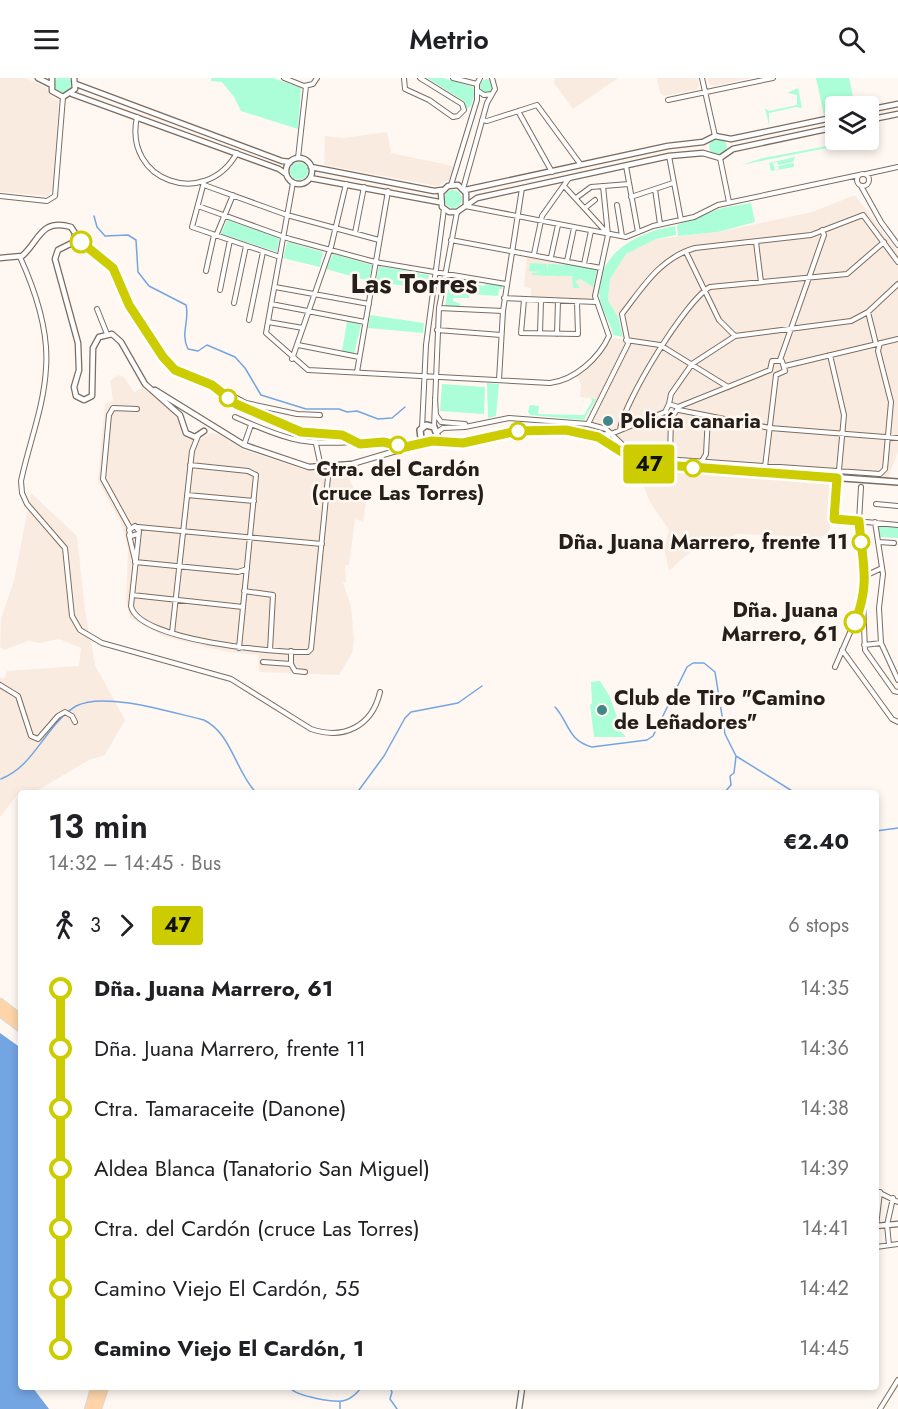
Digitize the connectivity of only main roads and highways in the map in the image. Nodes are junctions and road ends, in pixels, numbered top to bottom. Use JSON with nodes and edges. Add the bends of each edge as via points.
{"nodes":[{"id":1,"x":435,"y":430,"type":"junction"},
{"id":2,"x":429,"y":441,"type":"junction"},
{"id":3,"x":446,"y":443,"type":"junction"},
{"id":4,"x":898,"y":482,"type":"edge"},
{"id":5,"x":0,"y":1003,"type":"edge"},
{"id":6,"x":0,"y":1013,"type":"edge"},
{"id":7,"x":18,"y":1017,"type":"edge"},
{"id":8,"x":18,"y":1027,"type":"edge"},
{"id":9,"x":94,"y":1390,"type":"edge"},
{"id":10,"x":103,"y":1390,"type":"edge"},
{"id":11,"x":89,"y":1409,"type":"edge"},
{"id":12,"x":97,"y":1409,"type":"edge"}],
"edges":[{"from":1,"to":2,"type":"main road"},
{"from":1,"to":2,"type":"main road","via":[[421,430]]},
{"from":1,"to":3,"type":"main road","via":[[439,440]]},
{"from":2,"to":3,"type":"main road"},
{"from":3,"to":4,"type":"main road","via":[[528,430],[566,430],[600,438],[639,463],[765,468],[786,474]]},
{"from":5,"to":7,"type":"highway"},
{"from":6,"to":8,"type":"highway"},
{"from":9,"to":11,"type":"highway"},
{"from":10,"to":12,"type":"highway"}]}
